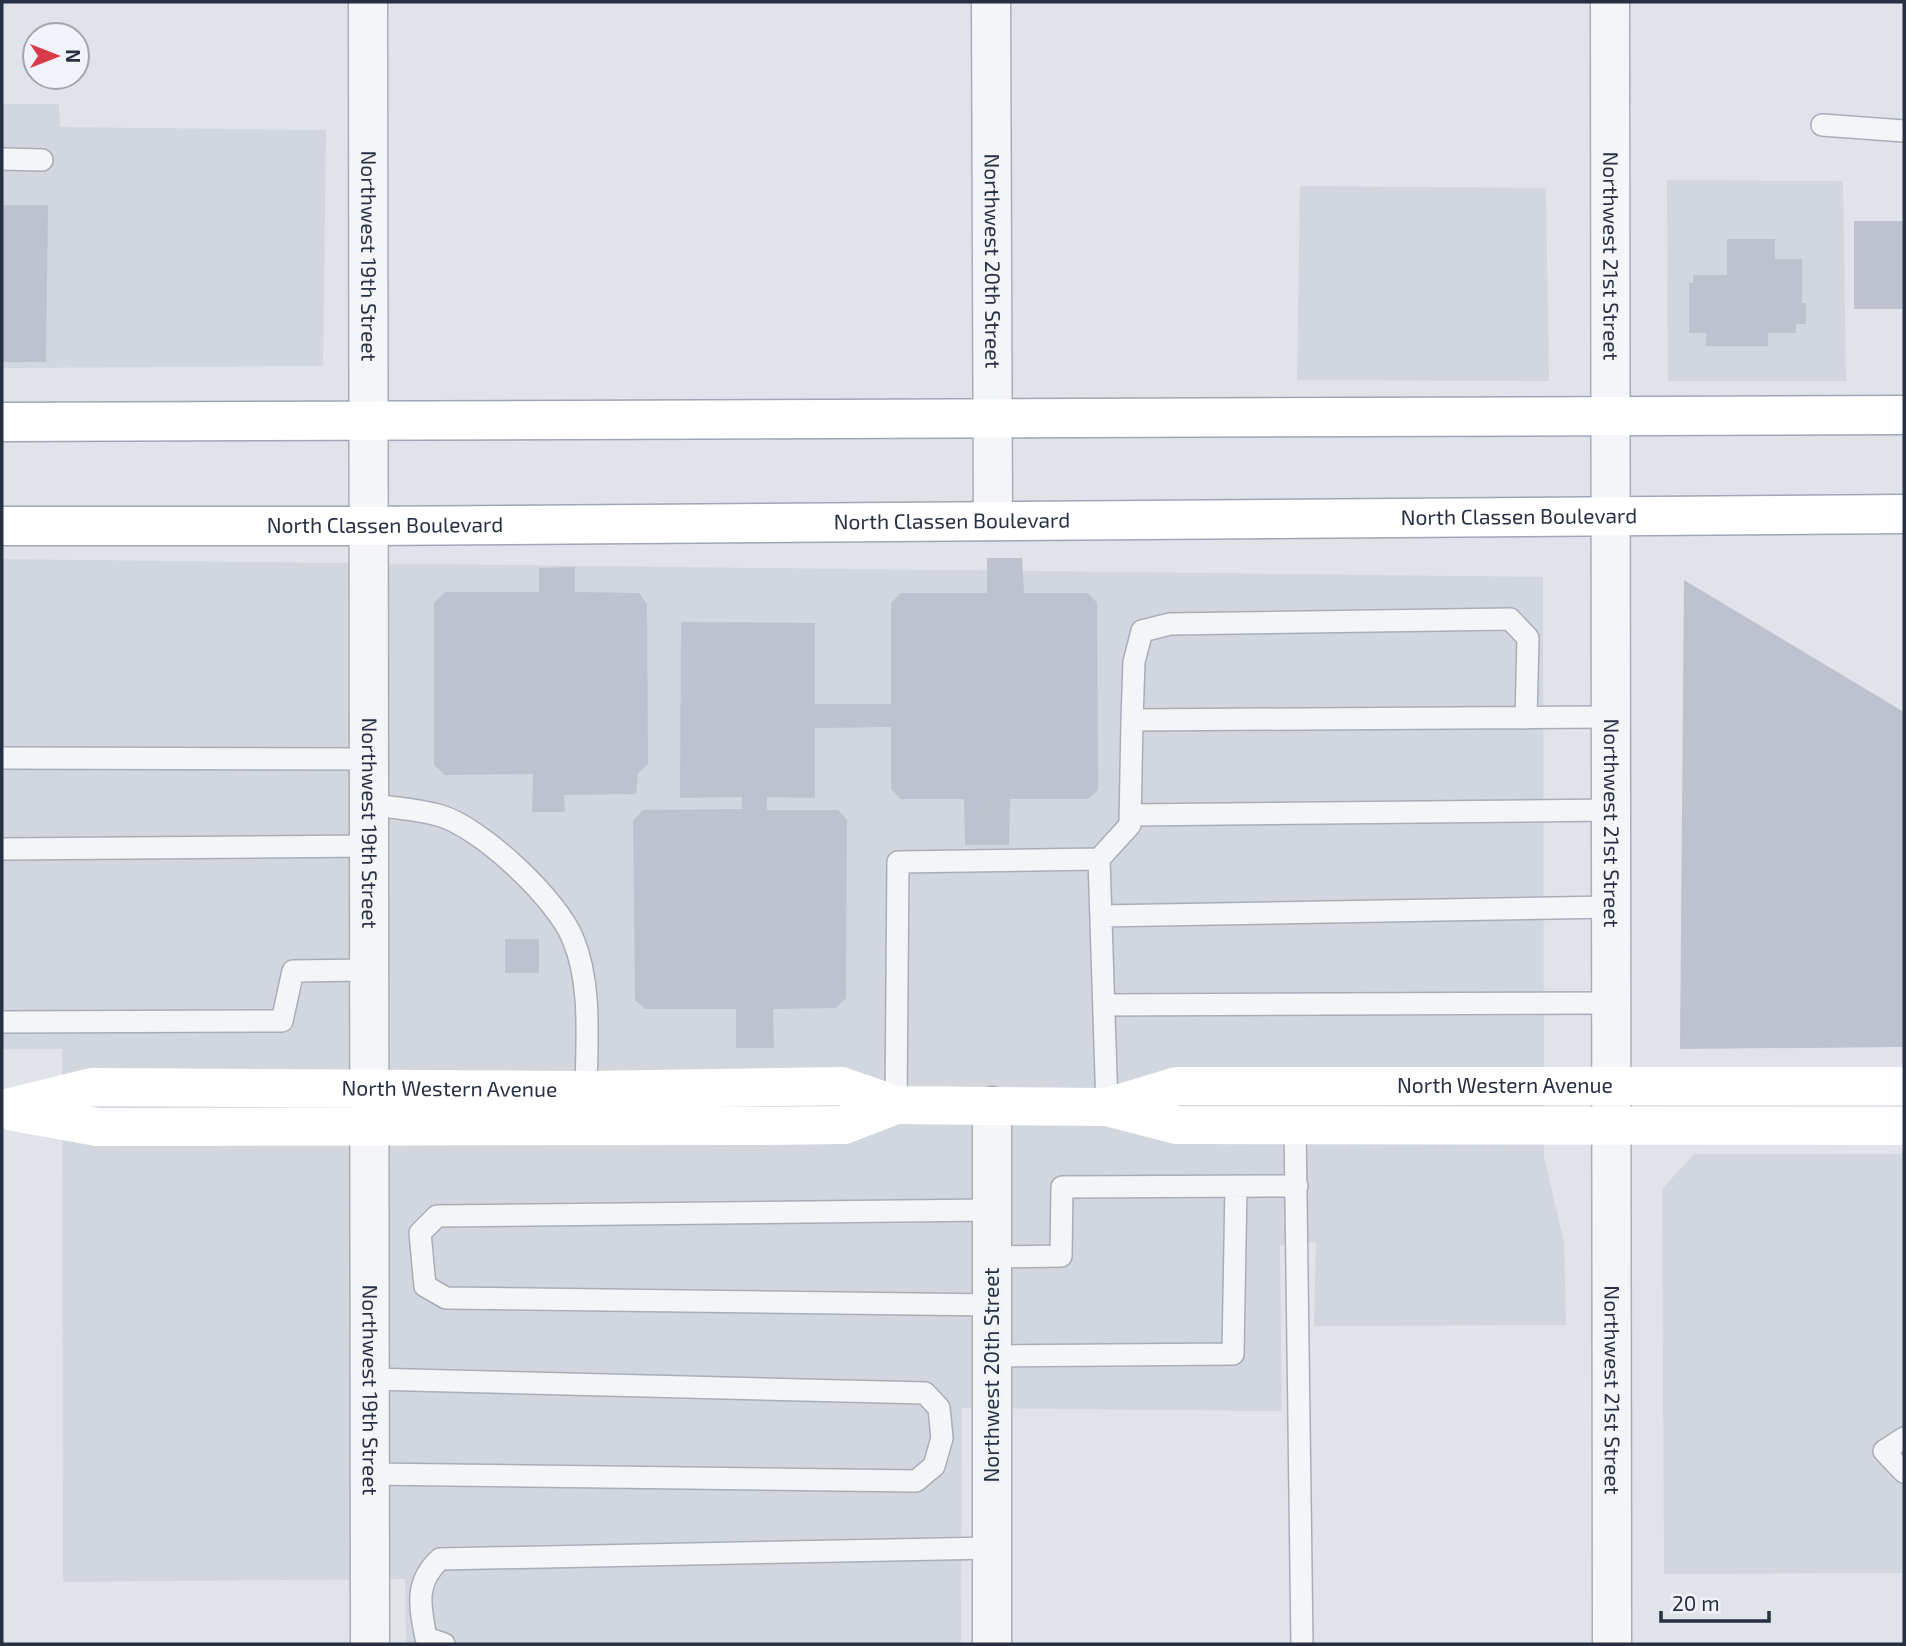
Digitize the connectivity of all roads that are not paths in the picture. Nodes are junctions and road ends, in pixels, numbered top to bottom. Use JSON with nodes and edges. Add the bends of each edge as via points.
{"nodes":[{"id":1,"x":368,"y":2,"type":"edge"},
{"id":2,"x":991,"y":2,"type":"edge"},
{"id":3,"x":1610,"y":2,"type":"edge"},
{"id":4,"x":1822,"y":125,"type":"dead end"},
{"id":5,"x":1904,"y":131,"type":"edge"},
{"id":6,"x":2,"y":159,"type":"edge"},
{"id":7,"x":42,"y":160,"type":"dead end"},
{"id":8,"x":1904,"y":415,"type":"edge"},
{"id":9,"x":1611,"y":417,"type":"junction"},
{"id":10,"x":992,"y":418,"type":"junction"},
{"id":11,"x":369,"y":419,"type":"junction"},
{"id":12,"x":2,"y":422,"type":"edge"},
{"id":13,"x":1904,"y":514,"type":"edge"},
{"id":14,"x":1611,"y":516,"type":"junction"},
{"id":15,"x":993,"y":521,"type":"junction"},
{"id":16,"x":2,"y":526,"type":"edge"},
{"id":17,"x":369,"y":526,"type":"junction"},
{"id":18,"x":1611,"y":717,"type":"junction"},
{"id":19,"x":1526,"y":718,"type":"junction"},
{"id":20,"x":1132,"y":720,"type":"junction"},
{"id":21,"x":2,"y":758,"type":"edge"},
{"id":22,"x":369,"y":759,"type":"junction"},
{"id":23,"x":369,"y":804,"type":"junction"},
{"id":24,"x":1611,"y":810,"type":"junction"},
{"id":25,"x":1130,"y":815,"type":"junction"},
{"id":26,"x":369,"y":846,"type":"junction"},
{"id":27,"x":2,"y":849,"type":"edge"},
{"id":28,"x":1099,"y":859,"type":"junction"},
{"id":29,"x":1611,"y":907,"type":"junction"},
{"id":30,"x":1101,"y":916,"type":"junction"},
{"id":31,"x":369,"y":970,"type":"junction"},
{"id":32,"x":1612,"y":1003,"type":"junction"},
{"id":33,"x":1104,"y":1005,"type":"junction"},
{"id":34,"x":2,"y":1022,"type":"edge"},
{"id":35,"x":1612,"y":1086,"type":"junction"},
{"id":36,"x":1904,"y":1086,"type":"edge"},
{"id":37,"x":370,"y":1088,"type":"junction"},
{"id":38,"x":896,"y":1105,"type":"junction"},
{"id":39,"x":992,"y":1106,"type":"junction"},
{"id":40,"x":586,"y":1107,"type":"junction"},
{"id":41,"x":1107,"y":1107,"type":"junction"},
{"id":42,"x":2,"y":1110,"type":"edge"},
{"id":43,"x":1295,"y":1125,"type":"junction"},
{"id":44,"x":1612,"y":1125,"type":"junction"},
{"id":45,"x":370,"y":1126,"type":"junction"},
{"id":46,"x":1904,"y":1126,"type":"edge"},
{"id":47,"x":1236,"y":1186,"type":"junction"},
{"id":48,"x":1297,"y":1186,"type":"junction"},
{"id":49,"x":992,"y":1210,"type":"junction"},
{"id":50,"x":992,"y":1257,"type":"junction"},
{"id":51,"x":992,"y":1305,"type":"junction"},
{"id":52,"x":992,"y":1356,"type":"junction"},
{"id":53,"x":370,"y":1379,"type":"junction"},
{"id":54,"x":1904,"y":1437,"type":"edge"},
{"id":55,"x":1899,"y":1450,"type":"edge"},
{"id":56,"x":1904,"y":1467,"type":"edge"},
{"id":57,"x":370,"y":1474,"type":"junction"},
{"id":58,"x":992,"y":1548,"type":"junction"},
{"id":59,"x":370,"y":1644,"type":"edge"},
{"id":60,"x":444,"y":1644,"type":"edge"},
{"id":61,"x":992,"y":1644,"type":"edge"},
{"id":62,"x":1301,"y":1644,"type":"edge"},
{"id":63,"x":1612,"y":1644,"type":"edge"}],
"edges":[{"from":1,"to":11,"type":"street","name":"Northwest 19th Street"},
{"from":2,"to":10,"type":"street","name":"Northwest 20th Street"},
{"from":3,"to":9,"type":"street","name":"Northwest 21st Street"},
{"from":4,"to":5,"type":"lane"},
{"from":6,"to":7,"type":"lane"},
{"from":8,"to":9,"type":"main road"},
{"from":9,"to":10,"type":"main road"},
{"from":9,"to":14,"type":"street","name":"Northwest 21st Street"},
{"from":10,"to":11,"type":"main road"},
{"from":10,"to":15,"type":"street","name":"Northwest 20th Street"},
{"from":11,"to":12,"type":"main road"},
{"from":11,"to":17,"type":"street","name":"Northwest 19th Street"},
{"from":13,"to":14,"type":"main road","name":"North Classen Boulevard"},
{"from":14,"to":15,"type":"main road","name":"North Classen Boulevard"},
{"from":14,"to":18,"type":"street","name":"Northwest 21st Street"},
{"from":15,"to":17,"type":"main road","name":"North Classen Boulevard"},
{"from":16,"to":17,"type":"main road","name":"North Classen Boulevard"},
{"from":17,"to":22,"type":"street","name":"Northwest 19th Street"},
{"from":18,"to":19,"type":"lane"},
{"from":18,"to":24,"type":"street","name":"Northwest 21st Street"},
{"from":19,"to":20,"type":"lane"},
{"from":19,"to":20,"type":"lane","via":[[1528,638],[1510,620],[1170,624],[1142,631],[1134,662]]},
{"from":20,"to":25,"type":"lane"},
{"from":21,"to":22,"type":"lane"},
{"from":22,"to":23,"type":"street","name":"Northwest 19th Street"},
{"from":23,"to":26,"type":"street","name":"Northwest 19th Street"},
{"from":23,"to":40,"type":"lane","via":[[440,815],[489,841],[540,891],[573,938],[585,989]]},
{"from":24,"to":25,"type":"lane"},
{"from":24,"to":29,"type":"street","name":"Northwest 21st Street"},
{"from":25,"to":28,"type":"lane","via":[[1130,825]]},
{"from":26,"to":27,"type":"lane"},
{"from":26,"to":31,"type":"street","name":"Northwest 19th Street"},
{"from":28,"to":30,"type":"lane"},
{"from":28,"to":38,"type":"lane","via":[[898,862]]},
{"from":29,"to":30,"type":"lane"},
{"from":29,"to":32,"type":"street","name":"Northwest 21st Street"},
{"from":30,"to":33,"type":"lane"},
{"from":31,"to":34,"type":"lane","via":[[293,971],[282,1021]]},
{"from":31,"to":37,"type":"street","name":"Northwest 19th Street"},
{"from":32,"to":33,"type":"lane"},
{"from":32,"to":35,"type":"street","name":"Northwest 21st Street"},
{"from":33,"to":41,"type":"lane"},
{"from":35,"to":36,"type":"main road","name":"North Western Avenue"},
{"from":35,"to":41,"type":"main road","name":"North Western Avenue","via":[[1177,1086]]},
{"from":35,"to":44,"type":"street","name":"Northwest 21st Street"},
{"from":37,"to":40,"type":"main road","name":"North Western Avenue"},
{"from":37,"to":42,"type":"main road","name":"North Western Avenue","via":[[92,1087]]},
{"from":37,"to":45,"type":"street","name":"Northwest 19th Street"},
{"from":38,"to":39,"type":"main road","name":"North Western Avenue"},
{"from":38,"to":40,"type":"main road","name":"North Western Avenue","via":[[844,1125]]},
{"from":39,"to":41,"type":"main road","name":"North Western Avenue"},
{"from":39,"to":49,"type":"street","name":"Northwest 20th Street"},
{"from":40,"to":45,"type":"main road","name":"North Western Avenue"},
{"from":41,"to":43,"type":"main road","name":"North Western Avenue","via":[[1177,1125]]},
{"from":42,"to":45,"type":"main road","name":"North Western Avenue","via":[[97,1127]]},
{"from":43,"to":44,"type":"main road","name":"North Western Avenue"},
{"from":43,"to":48,"type":"lane"},
{"from":44,"to":46,"type":"main road","name":"North Western Avenue"},
{"from":44,"to":63,"type":"street","name":"Northwest 21st Street"},
{"from":45,"to":53,"type":"street","name":"Northwest 19th Street"},
{"from":47,"to":48,"type":"lane"},
{"from":47,"to":50,"type":"lane","via":[[1062,1187],[1061,1256]]},
{"from":47,"to":52,"type":"lane","via":[[1234,1354]]},
{"from":48,"to":62,"type":"lane"},
{"from":49,"to":50,"type":"street","name":"Northwest 20th Street"},
{"from":49,"to":51,"type":"lane","via":[[437,1216],[420,1233],[425,1286],[446,1298]]},
{"from":50,"to":51,"type":"street","name":"Northwest 20th Street"},
{"from":51,"to":52,"type":"street","name":"Northwest 20th Street"},
{"from":52,"to":58,"type":"street","name":"Northwest 20th Street"},
{"from":53,"to":57,"type":"street","name":"Northwest 19th Street"},
{"from":53,"to":57,"type":"lane","via":[[925,1393],[939,1408],[942,1438],[934,1466],[916,1481]]},
{"from":54,"to":55,"type":"lane"},
{"from":55,"to":56,"type":"lane"},
{"from":57,"to":59,"type":"street","name":"Northwest 19th Street"},
{"from":58,"to":60,"type":"lane","via":[[440,1559],[426,1573],[420,1603],[426,1638]]},
{"from":58,"to":61,"type":"street","name":"Northwest 20th Street"}]}
